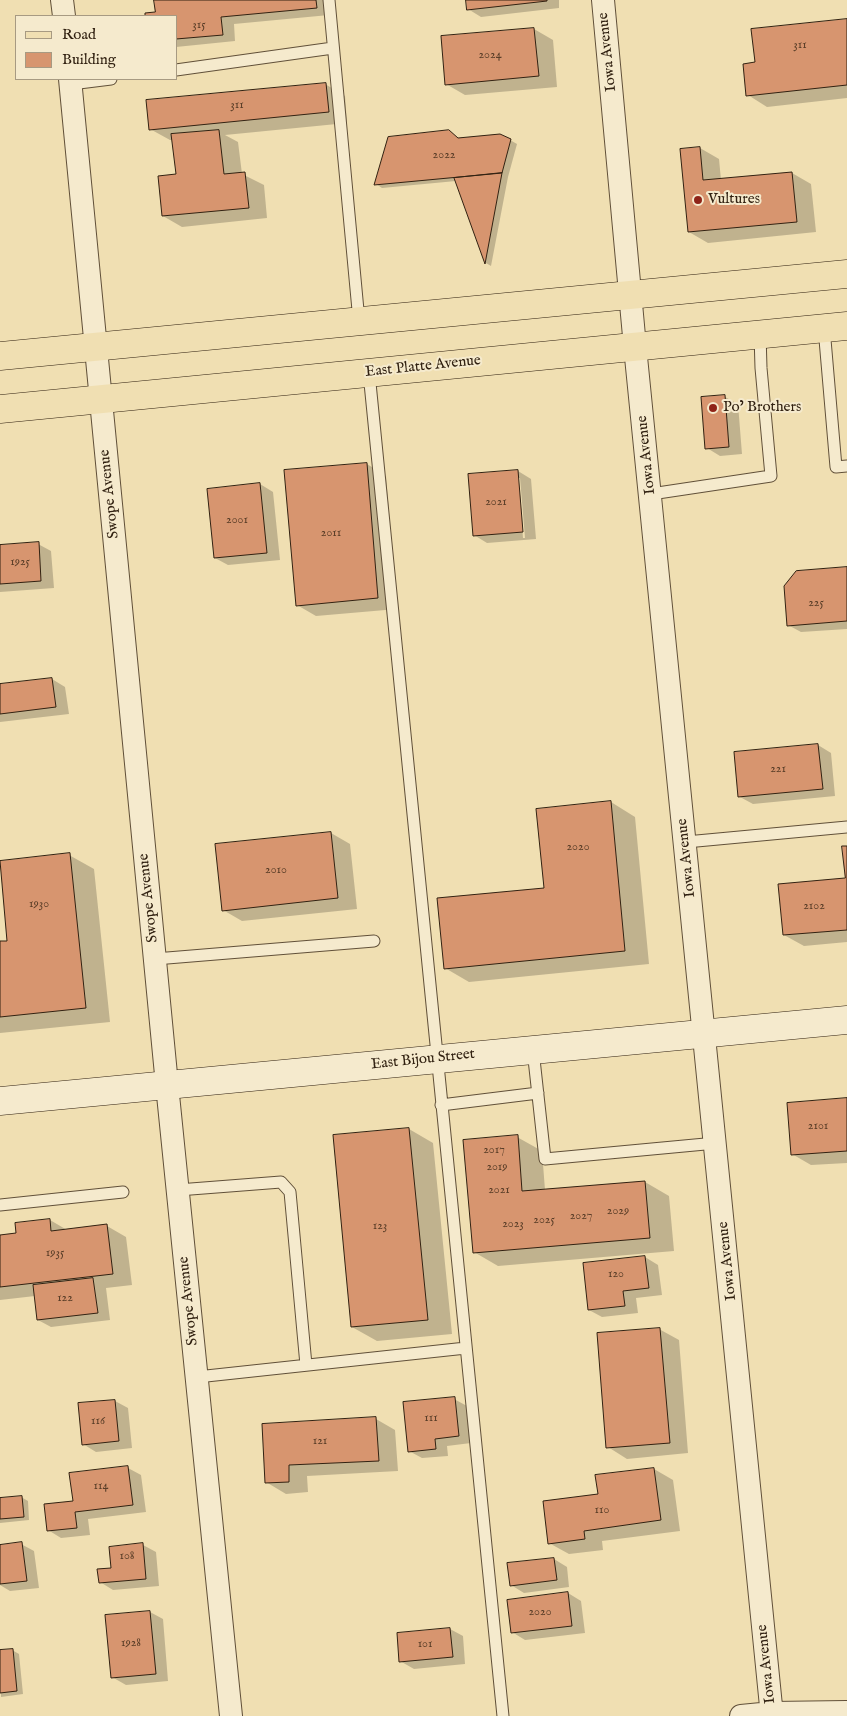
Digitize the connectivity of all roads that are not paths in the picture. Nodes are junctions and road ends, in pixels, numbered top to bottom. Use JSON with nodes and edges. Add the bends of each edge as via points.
{"nodes":[{"id":1,"x":62,"y":0,"type":"edge"},
{"id":2,"x":328,"y":0,"type":"edge"},
{"id":3,"x":603,"y":0,"type":"edge"},
{"id":4,"x":64,"y":15,"type":"edge"},
{"id":5,"x":333,"y":48,"type":"junction"},
{"id":6,"x":178,"y":70,"type":"edge"},
{"id":7,"x":97,"y":80,"type":"edge"},
{"id":8,"x":70,"y":82,"type":"edge"},
{"id":9,"x":847,"y":274,"type":"edge"},
{"id":10,"x":632,"y":295,"type":"junction"},
{"id":11,"x":359,"y":321,"type":"junction"},
{"id":12,"x":836,"y":327,"type":"edge"},
{"id":13,"x":760,"y":334,"type":"junction"},
{"id":14,"x":96,"y":346,"type":"junction"},
{"id":15,"x":635,"y":347,"type":"junction"},
{"id":16,"x":0,"y":356,"type":"edge"},
{"id":17,"x":369,"y":373,"type":"junction"},
{"id":18,"x":101,"y":398,"type":"junction"},
{"id":19,"x":0,"y":409,"type":"edge"},
{"id":20,"x":847,"y":466,"type":"edge"},
{"id":21,"x":650,"y":494,"type":"junction"},
{"id":22,"x":847,"y":827,"type":"edge"},
{"id":23,"x":686,"y":842,"type":"junction"},
{"id":24,"x":374,"y":941,"type":"dead end"},
{"id":25,"x":155,"y":960,"type":"junction"},
{"id":26,"x":847,"y":1020,"type":"edge"},
{"id":27,"x":705,"y":1032,"type":"junction"},
{"id":28,"x":533,"y":1049,"type":"junction"},
{"id":29,"x":436,"y":1058,"type":"junction"},
{"id":30,"x":167,"y":1084,"type":"junction"},
{"id":31,"x":538,"y":1093,"type":"junction"},
{"id":32,"x":0,"y":1101,"type":"edge"},
{"id":33,"x":441,"y":1105,"type":"junction"},
{"id":34,"x":716,"y":1143,"type":"junction"},
{"id":35,"x":178,"y":1190,"type":"junction"},
{"id":36,"x":123,"y":1192,"type":"dead end"},
{"id":37,"x":0,"y":1206,"type":"edge"},
{"id":38,"x":466,"y":1348,"type":"junction"},
{"id":39,"x":306,"y":1365,"type":"junction"},
{"id":40,"x":197,"y":1378,"type":"junction"},
{"id":41,"x":847,"y":1712,"type":"edge"},
{"id":42,"x":772,"y":1714,"type":"edge"},
{"id":43,"x":231,"y":1716,"type":"edge"},
{"id":44,"x":503,"y":1716,"type":"edge"},
{"id":45,"x":741,"y":1716,"type":"edge"}],
"edges":[{"from":1,"to":4,"type":"street"},
{"from":2,"to":5,"type":"lane"},
{"from":3,"to":10,"type":"street","name":"Iowa Avenue"},
{"from":5,"to":6,"type":"lane"},
{"from":5,"to":11,"type":"lane"},
{"from":7,"to":8,"type":"lane"},
{"from":8,"to":14,"type":"street","name":"Swope Avenue"},
{"from":9,"to":10,"type":"main road"},
{"from":10,"to":11,"type":"main road"},
{"from":10,"to":15,"type":"street","name":"Iowa Avenue"},
{"from":11,"to":14,"type":"main road"},
{"from":12,"to":13,"type":"main road","name":"East Platte Avenue"},
{"from":12,"to":20,"type":"lane","via":[[836,467]]},
{"from":13,"to":15,"type":"main road","name":"East Platte Avenue"},
{"from":13,"to":21,"type":"lane","via":[[771,476]]},
{"from":14,"to":16,"type":"main road"},
{"from":14,"to":18,"type":"street","name":"Swope Avenue"},
{"from":15,"to":17,"type":"main road","name":"East Platte Avenue"},
{"from":15,"to":21,"type":"street","name":"Iowa Avenue"},
{"from":17,"to":18,"type":"main road","name":"East Platte Avenue"},
{"from":17,"to":29,"type":"lane"},
{"from":18,"to":19,"type":"main road","name":"East Platte Avenue"},
{"from":18,"to":25,"type":"street","name":"Swope Avenue"},
{"from":21,"to":23,"type":"street","name":"Iowa Avenue"},
{"from":22,"to":23,"type":"lane"},
{"from":23,"to":27,"type":"street","name":"Iowa Avenue"},
{"from":24,"to":25,"type":"lane"},
{"from":25,"to":30,"type":"street","name":"Swope Avenue"},
{"from":26,"to":27,"type":"street","name":"East Bijou Street"},
{"from":27,"to":28,"type":"street","name":"East Bijou Street"},
{"from":27,"to":34,"type":"street","name":"Iowa Avenue"},
{"from":28,"to":29,"type":"street","name":"East Bijou Street"},
{"from":28,"to":31,"type":"lane"},
{"from":29,"to":30,"type":"street","name":"East Bijou Street"},
{"from":29,"to":33,"type":"lane"},
{"from":30,"to":32,"type":"street","name":"East Bijou Street"},
{"from":30,"to":35,"type":"street","name":"Swope Avenue"},
{"from":31,"to":33,"type":"lane"},
{"from":31,"to":34,"type":"lane","via":[[545,1159]]},
{"from":33,"to":38,"type":"lane"},
{"from":34,"to":42,"type":"street","name":"Iowa Avenue"},
{"from":35,"to":39,"type":"lane","via":[[280,1182],[290,1192]]},
{"from":35,"to":40,"type":"street","name":"Swope Avenue"},
{"from":36,"to":37,"type":"lane"},
{"from":38,"to":39,"type":"lane"},
{"from":38,"to":44,"type":"lane"},
{"from":39,"to":40,"type":"lane"},
{"from":40,"to":43,"type":"street","name":"Swope Avenue"},
{"from":41,"to":42,"type":"street"},
{"from":42,"to":45,"type":"street"}]}
